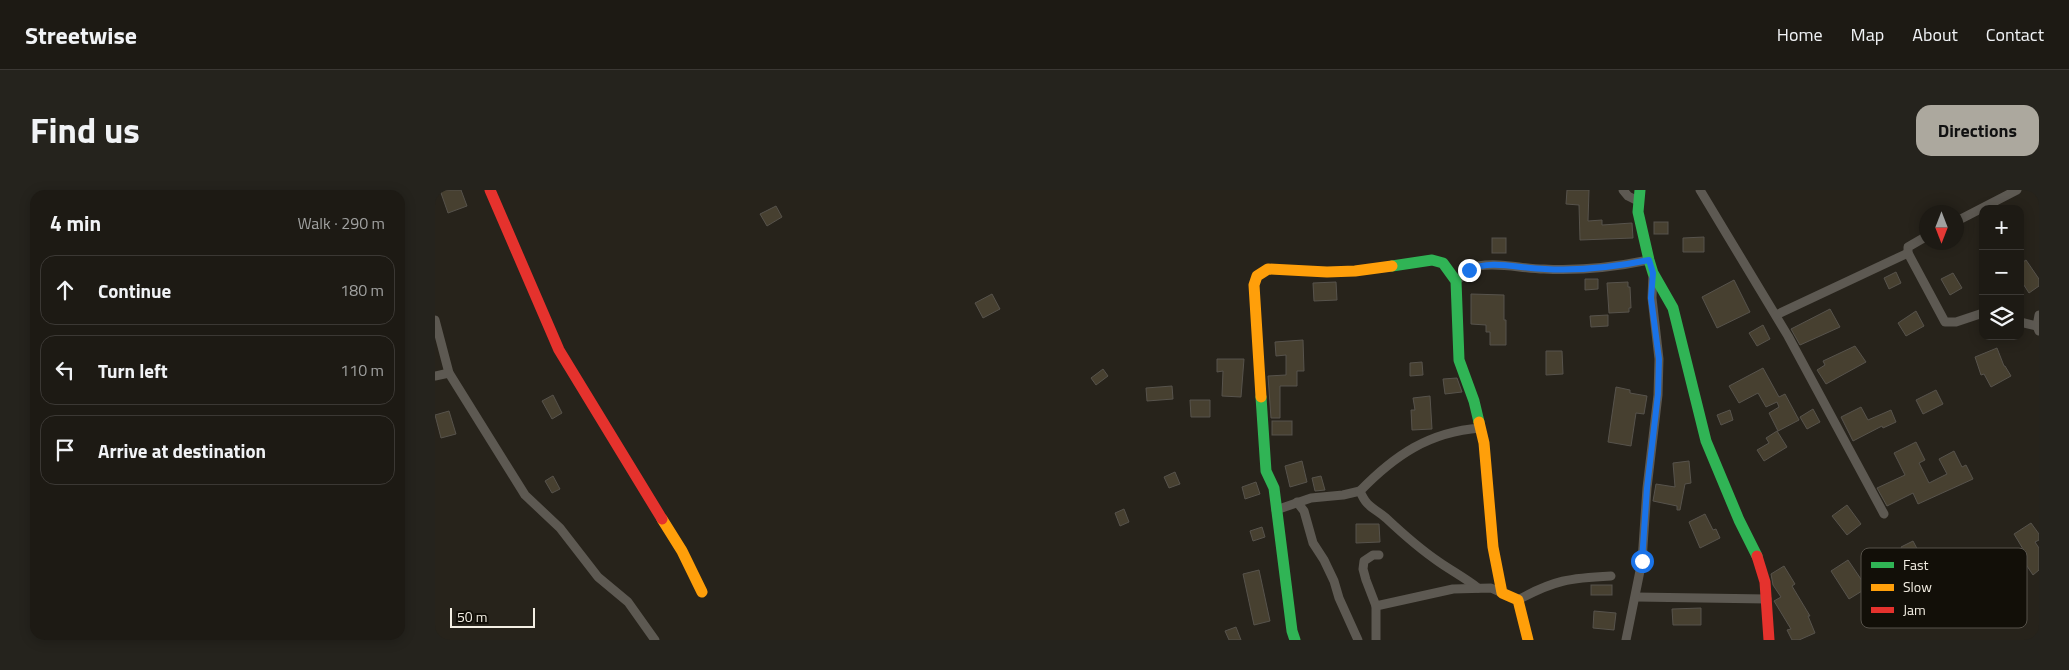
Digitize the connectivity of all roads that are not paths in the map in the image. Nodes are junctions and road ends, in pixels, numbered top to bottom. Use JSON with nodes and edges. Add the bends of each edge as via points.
{"nodes":[{"id":1,"x":490,"y":190,"type":"edge"},
{"id":2,"x":1623,"y":190,"type":"edge"},
{"id":3,"x":1699,"y":190,"type":"edge"},
{"id":4,"x":2017,"y":190,"type":"edge"},
{"id":5,"x":1639,"y":196,"type":"edge"},
{"id":6,"x":1964,"y":216,"type":"edge"},
{"id":7,"x":1919,"y":240,"type":"edge"},
{"id":8,"x":1908,"y":253,"type":"junction"},
{"id":9,"x":1649,"y":260,"type":"junction"},
{"id":10,"x":1653,"y":273,"type":"junction"},
{"id":11,"x":1456,"y":281,"type":"junction"},
{"id":12,"x":1979,"y":314,"type":"edge"},
{"id":13,"x":1776,"y":315,"type":"junction"},
{"id":14,"x":2039,"y":315,"type":"edge"},
{"id":15,"x":435,"y":320,"type":"edge"},
{"id":16,"x":2024,"y":323,"type":"edge"},
{"id":17,"x":2038,"y":328,"type":"edge"},
{"id":18,"x":449,"y":374,"type":"junction"},
{"id":19,"x":435,"y":376,"type":"edge"},
{"id":20,"x":1480,"y":428,"type":"junction"},
{"id":21,"x":1360,"y":491,"type":"junction"},
{"id":22,"x":1297,"y":502,"type":"junction"},
{"id":23,"x":1276,"y":510,"type":"junction"},
{"id":24,"x":1884,"y":514,"type":"dead end"},
{"id":25,"x":1379,"y":555,"type":"dead end"},
{"id":26,"x":1611,"y":576,"type":"dead end"},
{"id":27,"x":1478,"y":588,"type":"junction"},
{"id":28,"x":702,"y":592,"type":"dead end"},
{"id":29,"x":1502,"y":593,"type":"junction"},
{"id":30,"x":1636,"y":597,"type":"junction"},
{"id":31,"x":1767,"y":599,"type":"junction"},
{"id":32,"x":1518,"y":600,"type":"junction"},
{"id":33,"x":1376,"y":606,"type":"junction"},
{"id":34,"x":655,"y":640,"type":"edge"},
{"id":35,"x":1295,"y":640,"type":"edge"},
{"id":36,"x":1358,"y":640,"type":"edge"},
{"id":37,"x":1376,"y":640,"type":"edge"},
{"id":38,"x":1528,"y":640,"type":"edge"},
{"id":39,"x":1626,"y":640,"type":"edge"},
{"id":40,"x":1769,"y":640,"type":"edge"}],
"edges":[{"from":1,"to":28,"type":"street","via":[[559,350],[682,551]]},
{"from":2,"to":5,"type":"street","via":[[1628,196]]},
{"from":3,"to":13,"type":"street"},
{"from":4,"to":6,"type":"street"},
{"from":5,"to":9,"type":"street","via":[[1638,212]]},
{"from":7,"to":8,"type":"street","via":[[1911,243]]},
{"from":8,"to":12,"type":"street","via":[[1945,322]]},
{"from":8,"to":13,"type":"street"},
{"from":9,"to":10,"type":"street"},
{"from":9,"to":11,"type":"street","via":[[1619,266],[1544,270],[1520,266],[1477,266]]},
{"from":10,"to":30,"type":"street","via":[[1651,298],[1659,359],[1658,394]]},
{"from":10,"to":31,"type":"street","via":[[1673,308],[1707,441],[1759,564]]},
{"from":11,"to":20,"type":"street","via":[[1459,360]]},
{"from":11,"to":23,"type":"street","via":[[1443,263],[1432,260],[1355,271],[1268,269],[1257,276],[1254,285],[1266,471],[1274,488]]},
{"from":13,"to":24,"type":"street"},
{"from":14,"to":17,"type":"street"},
{"from":15,"to":18,"type":"street"},
{"from":16,"to":17,"type":"street"},
{"from":18,"to":19,"type":"street"},
{"from":18,"to":34,"type":"street","via":[[525,495],[560,528],[598,577],[628,602]]},
{"from":20,"to":21,"type":"street","via":[[1462,429],[1410,448]]},
{"from":20,"to":29,"type":"street","via":[[1493,547]]},
{"from":21,"to":22,"type":"street"},
{"from":21,"to":27,"type":"street","via":[[1366,504],[1416,545]]},
{"from":22,"to":23,"type":"street"},
{"from":22,"to":36,"type":"street","via":[[1304,511],[1313,543],[1331,574]]},
{"from":23,"to":35,"type":"street"},
{"from":25,"to":33,"type":"street","via":[[1364,561],[1363,569]]},
{"from":26,"to":32,"type":"street","via":[[1572,578],[1544,586]]},
{"from":27,"to":29,"type":"street","via":[[1491,588]]},
{"from":27,"to":33,"type":"street","via":[[1453,589]]},
{"from":29,"to":32,"type":"street"},
{"from":30,"to":31,"type":"street"},
{"from":30,"to":39,"type":"street"},
{"from":31,"to":40,"type":"street"},
{"from":32,"to":38,"type":"street"},
{"from":33,"to":37,"type":"street"}]}
